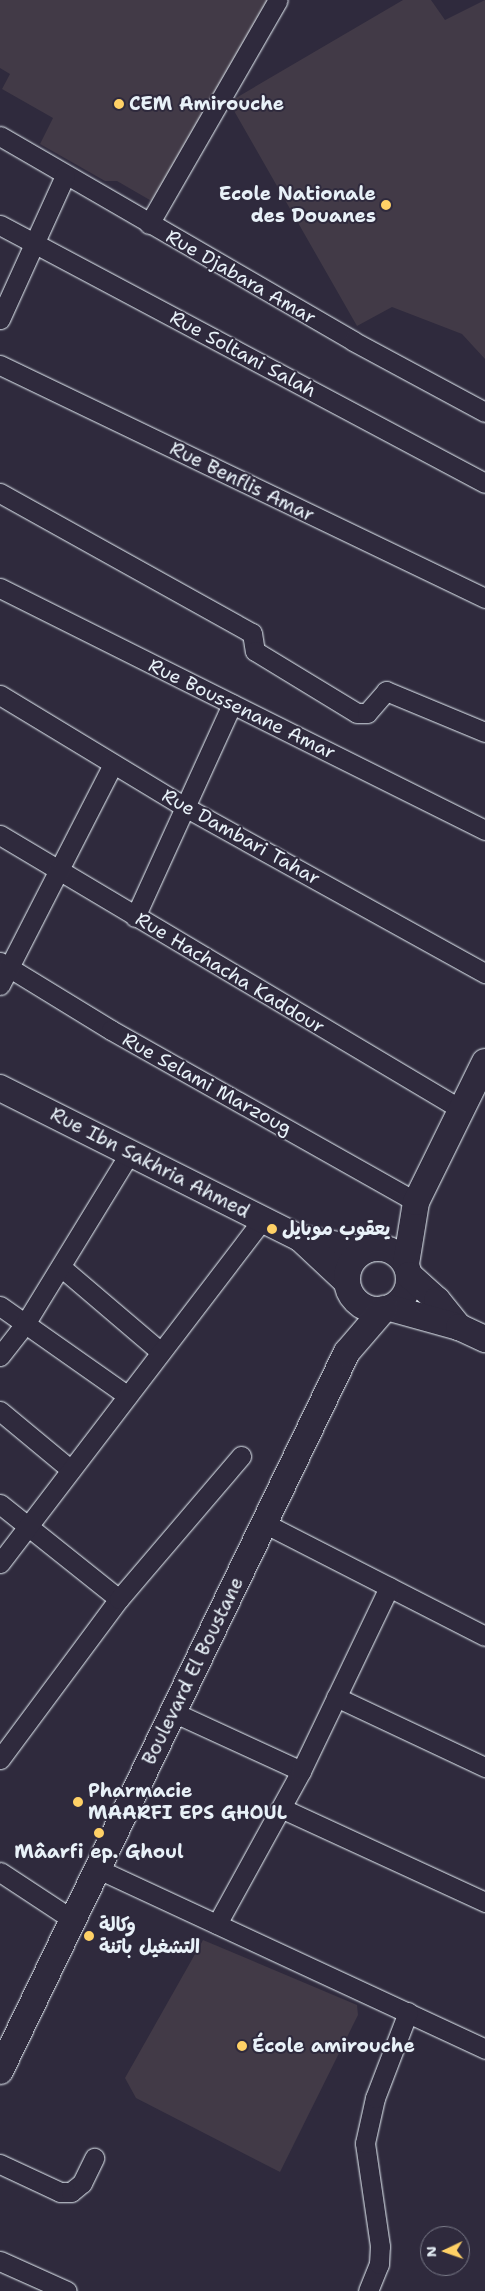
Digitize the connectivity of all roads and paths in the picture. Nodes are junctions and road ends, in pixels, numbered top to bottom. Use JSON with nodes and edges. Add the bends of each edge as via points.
{"nodes":[{"id":1,"x":278,"y":0,"type":"edge"},
{"id":2,"x":0,"y":136,"type":"edge"},
{"id":3,"x":65,"y":176,"type":"junction"},
{"id":4,"x":149,"y":224,"type":"junction"},
{"id":5,"x":0,"y":225,"type":"edge"},
{"id":6,"x":36,"y":244,"type":"junction"},
{"id":7,"x":0,"y":319,"type":"edge"},
{"id":8,"x":0,"y":365,"type":"edge"},
{"id":9,"x":485,"y":412,"type":"edge"},
{"id":10,"x":485,"y":483,"type":"edge"},
{"id":11,"x":0,"y":493,"type":"edge"},
{"id":12,"x":0,"y":588,"type":"edge"},
{"id":13,"x":485,"y":598,"type":"edge"},
{"id":14,"x":0,"y":695,"type":"edge"},
{"id":15,"x":232,"y":704,"type":"junction"},
{"id":16,"x":485,"y":732,"type":"edge"},
{"id":17,"x":113,"y":764,"type":"junction"},
{"id":18,"x":185,"y":807,"type":"junction"},
{"id":19,"x":485,"y":830,"type":"edge"},
{"id":20,"x":0,"y":835,"type":"edge"},
{"id":21,"x":58,"y":871,"type":"junction"},
{"id":22,"x":135,"y":917,"type":"junction"},
{"id":23,"x":5,"y":965,"type":"edge"},
{"id":24,"x":485,"y":973,"type":"edge"},
{"id":25,"x":0,"y":985,"type":"edge"},
{"id":26,"x":485,"y":1062,"type":"edge"},
{"id":27,"x":0,"y":1088,"type":"edge"},
{"id":28,"x":462,"y":1110,"type":"junction"},
{"id":29,"x":129,"y":1154,"type":"junction"},
{"id":30,"x":415,"y":1205,"type":"junction"},
{"id":31,"x":262,"y":1220,"type":"junction"},
{"id":32,"x":300,"y":1238,"type":"junction"},
{"id":33,"x":371,"y":1249,"type":"junction"},
{"id":34,"x":61,"y":1267,"type":"junction"},
{"id":35,"x":407,"y":1269,"type":"junction"},
{"id":36,"x":349,"y":1287,"type":"junction"},
{"id":37,"x":0,"y":1306,"type":"edge"},
{"id":38,"x":387,"y":1308,"type":"junction"},
{"id":39,"x":25,"y":1324,"type":"junction"},
{"id":40,"x":459,"y":1327,"type":"junction"},
{"id":41,"x":485,"y":1339,"type":"edge"},
{"id":42,"x":161,"y":1352,"type":"junction"},
{"id":43,"x":347,"y":1352,"type":"junction"},
{"id":44,"x":0,"y":1356,"type":"edge"},
{"id":45,"x":128,"y":1396,"type":"junction"},
{"id":46,"x":0,"y":1411,"type":"edge"},
{"id":47,"x":241,"y":1456,"type":"dead end"},
{"id":48,"x":71,"y":1470,"type":"junction"},
{"id":49,"x":0,"y":1504,"type":"edge"},
{"id":50,"x":264,"y":1522,"type":"junction"},
{"id":51,"x":28,"y":1526,"type":"junction"},
{"id":52,"x":0,"y":1563,"type":"edge"},
{"id":53,"x":389,"y":1587,"type":"junction"},
{"id":54,"x":119,"y":1599,"type":"junction"},
{"id":55,"x":485,"y":1636,"type":"edge"},
{"id":56,"x":336,"y":1697,"type":"junction"},
{"id":57,"x":173,"y":1712,"type":"junction"},
{"id":58,"x":0,"y":1760,"type":"edge"},
{"id":59,"x":485,"y":1767,"type":"edge"},
{"id":60,"x":301,"y":1771,"type":"junction"},
{"id":61,"x":281,"y":1808,"type":"junction"},
{"id":62,"x":98,"y":1868,"type":"junction"},
{"id":63,"x":0,"y":1872,"type":"edge"},
{"id":64,"x":485,"y":1902,"type":"edge"},
{"id":65,"x":73,"y":1920,"type":"junction"},
{"id":66,"x":217,"y":1924,"type":"junction"},
{"id":67,"x":408,"y":2012,"type":"junction"},
{"id":68,"x":485,"y":2049,"type":"edge"},
{"id":69,"x":0,"y":2071,"type":"edge"},
{"id":70,"x":94,"y":2158,"type":"dead end"},
{"id":71,"x":0,"y":2164,"type":"edge"},
{"id":72,"x":0,"y":2261,"type":"edge"},
{"id":73,"x":67,"y":2291,"type":"edge"},
{"id":74,"x":368,"y":2291,"type":"edge"}],
"edges":[{"from":1,"to":4,"type":"street"},
{"from":2,"to":3,"type":"street","name":"Rue Djabara Amar"},
{"from":3,"to":4,"type":"street","name":"Rue Djabara Amar"},
{"from":3,"to":6,"type":"street"},
{"from":4,"to":9,"type":"street","name":"Rue Djabara Amar"},
{"from":5,"to":6,"type":"street","name":"Rue Soltani Salah"},
{"from":6,"to":7,"type":"street"},
{"from":6,"to":10,"type":"street","name":"Rue Soltani Salah"},
{"from":8,"to":13,"type":"street","name":"Rue Benflis Amar"},
{"from":11,"to":16,"type":"street","via":[[252,633],[255,651],[358,713],[367,712],[386,690]]},
{"from":12,"to":15,"type":"street","name":"Rue Boussenane Amar"},
{"from":14,"to":17,"type":"street","name":"Rue Dambari Tahar"},
{"from":15,"to":18,"type":"street"},
{"from":15,"to":19,"type":"street","name":"Rue Boussenane Amar"},
{"from":17,"to":18,"type":"street","name":"Rue Dambari Tahar"},
{"from":17,"to":21,"type":"street"},
{"from":18,"to":22,"type":"street"},
{"from":18,"to":24,"type":"street","name":"Rue Dambari Tahar"},
{"from":20,"to":21,"type":"street","name":"Rue Hachacha Kaddour"},
{"from":21,"to":22,"type":"street","name":"Rue Hachacha Kaddour"},
{"from":21,"to":23,"type":"street"},
{"from":22,"to":28,"type":"street","name":"Rue Hachacha Kaddour"},
{"from":23,"to":25,"type":"street"},
{"from":23,"to":30,"type":"street","name":"Rue Selami Marzoug","via":[[111,1030]]},
{"from":26,"to":28,"type":"main road"},
{"from":27,"to":29,"type":"main road","name":"Rue Ibn Sakhria Ahmed"},
{"from":28,"to":30,"type":"main road"},
{"from":29,"to":31,"type":"main road","name":"Rue Ibn Sakhria Ahmed"},
{"from":29,"to":34,"type":"street"},
{"from":30,"to":33,"type":"main road"},
{"from":30,"to":35,"type":"main road"},
{"from":31,"to":32,"type":"main road","name":"Rue Ibn Sakhria Ahmed"},
{"from":31,"to":42,"type":"street"},
{"from":32,"to":33,"type":"main road"},
{"from":32,"to":36,"type":"main road"},
{"from":33,"to":35,"type":"main road","via":[[397,1254]]},
{"from":33,"to":36,"type":"main road","via":[[352,1261]]},
{"from":34,"to":39,"type":"street"},
{"from":34,"to":42,"type":"street"},
{"from":35,"to":38,"type":"main road","via":[[404,1296]]},
{"from":35,"to":40,"type":"main road"},
{"from":36,"to":38,"type":"main road","via":[[369,1309]]},
{"from":36,"to":43,"type":"main road"},
{"from":37,"to":39,"type":"street"},
{"from":38,"to":40,"type":"main road"},
{"from":38,"to":43,"type":"main road"},
{"from":39,"to":44,"type":"street"},
{"from":39,"to":45,"type":"street"},
{"from":40,"to":41,"type":"main road"},
{"from":42,"to":45,"type":"street"},
{"from":43,"to":50,"type":"main road","name":"Boulevard El Boustane"},
{"from":45,"to":48,"type":"street"},
{"from":46,"to":48,"type":"street"},
{"from":47,"to":54,"type":"street"},
{"from":48,"to":51,"type":"street"},
{"from":49,"to":51,"type":"street"},
{"from":50,"to":53,"type":"street"},
{"from":50,"to":57,"type":"main road","name":"Boulevard El Boustane"},
{"from":51,"to":52,"type":"street"},
{"from":51,"to":54,"type":"street"},
{"from":53,"to":55,"type":"street"},
{"from":53,"to":56,"type":"street"},
{"from":54,"to":58,"type":"street"},
{"from":56,"to":59,"type":"street"},
{"from":56,"to":60,"type":"street"},
{"from":57,"to":60,"type":"street"},
{"from":57,"to":62,"type":"main road","name":"Boulevard El Boustane"},
{"from":60,"to":61,"type":"street"},
{"from":61,"to":64,"type":"street"},
{"from":61,"to":66,"type":"street"},
{"from":62,"to":65,"type":"main road","name":"Boulevard El Boustane"},
{"from":62,"to":66,"type":"street"},
{"from":63,"to":65,"type":"street"},
{"from":65,"to":69,"type":"main road","name":"Boulevard El Boustane"},
{"from":66,"to":67,"type":"street"},
{"from":67,"to":68,"type":"street"},
{"from":67,"to":74,"type":"street","via":[[375,2098],[365,2143],[380,2246],[378,2264]]},
{"from":70,"to":71,"type":"street","via":[[78,2188],[70,2192],[60,2192]]},
{"from":72,"to":73,"type":"street"}]}
